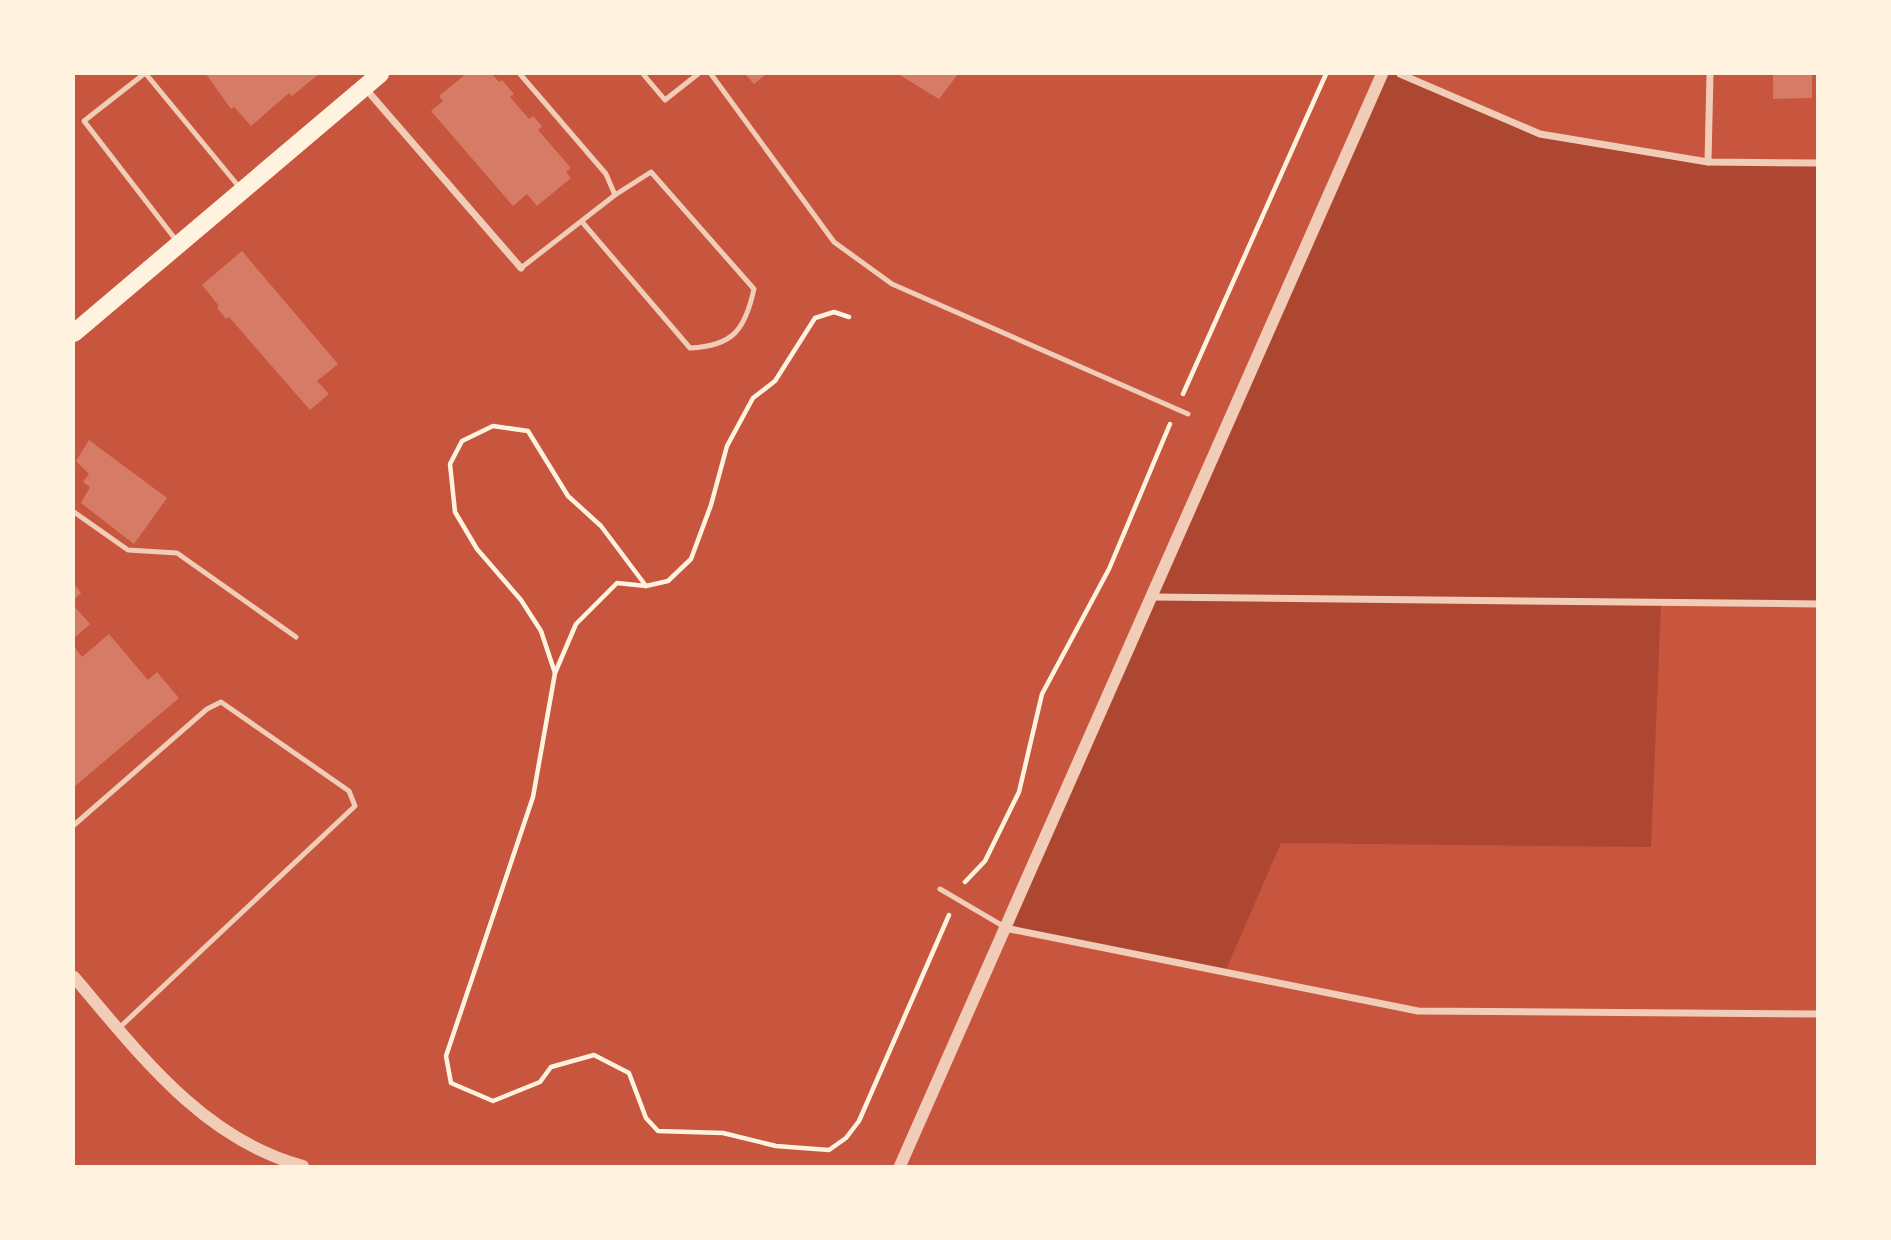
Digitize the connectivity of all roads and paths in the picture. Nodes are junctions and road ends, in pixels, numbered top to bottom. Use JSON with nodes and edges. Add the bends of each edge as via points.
{"nodes":[{"id":1,"x":145,"y":74,"type":"edge"},
{"id":2,"x":380,"y":74,"type":"edge"},
{"id":3,"x":520,"y":74,"type":"edge"},
{"id":4,"x":643,"y":74,"type":"edge"},
{"id":5,"x":698,"y":74,"type":"edge"},
{"id":6,"x":711,"y":74,"type":"edge"},
{"id":7,"x":1326,"y":74,"type":"edge"},
{"id":8,"x":1382,"y":74,"type":"edge"},
{"id":9,"x":1400,"y":74,"type":"edge"},
{"id":10,"x":1710,"y":74,"type":"edge"},
{"id":11,"x":365,"y":87,"type":"junction"},
{"id":12,"x":1708,"y":163,"type":"junction"},
{"id":13,"x":1818,"y":163,"type":"edge"},
{"id":14,"x":242,"y":191,"type":"junction"},
{"id":15,"x":615,"y":195,"type":"junction"},
{"id":16,"x":583,"y":223,"type":"junction"},
{"id":17,"x":179,"y":244,"type":"junction"},
{"id":18,"x":521,"y":268,"type":"joint"},
{"id":19,"x":849,"y":317,"type":"dead end"},
{"id":20,"x":74,"y":332,"type":"edge"},
{"id":21,"x":1190,"y":378,"type":"dead end"},
{"id":22,"x":1188,"y":415,"type":"dead end"},
{"id":23,"x":1156,"y":456,"type":"dead end"},
{"id":24,"x":74,"y":512,"type":"edge"},
{"id":25,"x":646,"y":586,"type":"junction"},
{"id":26,"x":1153,"y":597,"type":"junction"},
{"id":27,"x":1818,"y":604,"type":"edge"},
{"id":28,"x":296,"y":637,"type":"dead end"},
{"id":29,"x":555,"y":673,"type":"junction"},
{"id":30,"x":74,"y":825,"type":"edge"},
{"id":31,"x":940,"y":890,"type":"dead end"},
{"id":32,"x":956,"y":900,"type":"junction"},
{"id":33,"x":1006,"y":928,"type":"junction"},
{"id":34,"x":74,"y":977,"type":"edge"},
{"id":35,"x":1818,"y":1014,"type":"edge"},
{"id":36,"x":118,"y":1029,"type":"junction"},
{"id":37,"x":303,"y":1167,"type":"edge"},
{"id":38,"x":900,"y":1167,"type":"edge"}],
"edges":[{"from":1,"to":14,"type":"lane"},
{"from":1,"to":17,"type":"lane","via":[[83,121]]},
{"from":2,"to":11,"type":"main road"},
{"from":3,"to":15,"type":"lane","via":[[607,174]]},
{"from":4,"to":5,"type":"lane","via":[[665,100]]},
{"from":6,"to":22,"type":"lane","via":[[834,243],[892,284]]},
{"from":7,"to":21,"type":"path"},
{"from":8,"to":26,"type":"street"},
{"from":9,"to":12,"type":"street","via":[[1540,134]]},
{"from":10,"to":12,"type":"street"},
{"from":11,"to":14,"type":"main road"},
{"from":11,"to":18,"type":"street"},
{"from":12,"to":13,"type":"street"},
{"from":14,"to":17,"type":"main road"},
{"from":15,"to":16,"type":"lane"},
{"from":15,"to":16,"type":"lane","via":[[651,172],[754,289],[747,320],[717,346],[690,348]]},
{"from":16,"to":18,"type":"lane"},
{"from":17,"to":20,"type":"main road"},
{"from":19,"to":25,"type":"path","via":[[834,312],[815,318],[775,382],[753,398],[727,446],[691,559],[668,581]]},
{"from":23,"to":32,"type":"path","via":[[1109,569],[1042,694],[1019,792],[985,861],[963,883]]},
{"from":24,"to":28,"type":"lane","via":[[128,550],[177,553]]},
{"from":25,"to":29,"type":"path","via":[[617,583],[601,597],[576,624]]},
{"from":25,"to":29,"type":"path","via":[[601,527],[568,496],[528,431],[493,426],[462,441],[450,464],[455,512],[477,549],[541,631]]},
{"from":26,"to":27,"type":"street"},
{"from":26,"to":33,"type":"street"},
{"from":29,"to":32,"type":"path","via":[[529,808],[446,1056],[451,1083],[494,1101],[540,1082],[551,1068],[594,1055],[629,1073],[646,1118],[659,1131],[723,1132],[776,1146],[829,1150],[859,1121]]},
{"from":30,"to":36,"type":"lane","via":[[206,709],[221,702],[349,791],[355,806]]},
{"from":31,"to":32,"type":"lane"},
{"from":32,"to":33,"type":"lane"},
{"from":33,"to":35,"type":"street","via":[[1418,1011]]},
{"from":33,"to":38,"type":"street"},
{"from":34,"to":36,"type":"street"},
{"from":36,"to":37,"type":"street","via":[[191,1107],[245,1143]]}]}
